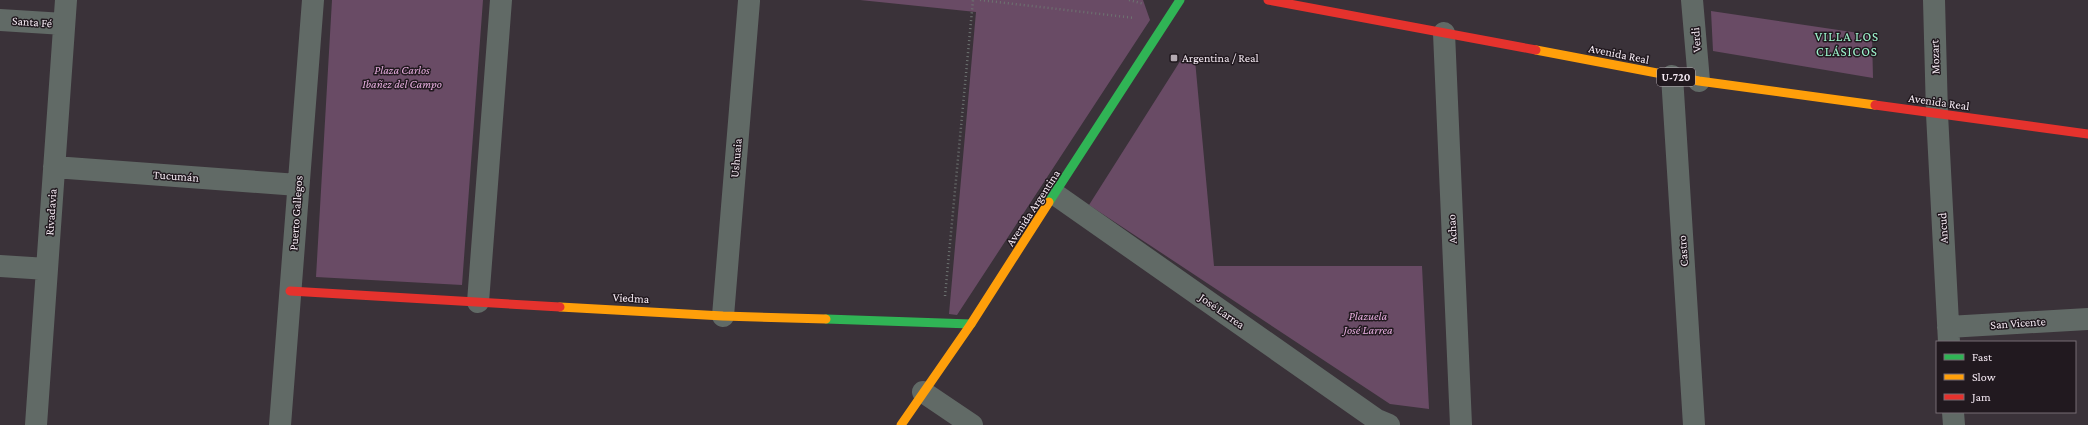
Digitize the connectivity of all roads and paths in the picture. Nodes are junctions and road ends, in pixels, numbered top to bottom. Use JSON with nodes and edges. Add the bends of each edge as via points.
{"nodes":[{"id":1,"x":66,"y":0,"type":"edge"},
{"id":2,"x":313,"y":0,"type":"edge"},
{"id":3,"x":501,"y":0,"type":"edge"},
{"id":4,"x":973,"y":0,"type":"edge"},
{"id":5,"x":980,"y":0,"type":"edge"},
{"id":6,"x":1180,"y":0,"type":"edge"},
{"id":7,"x":1268,"y":0,"type":"edge"},
{"id":8,"x":1692,"y":0,"type":"edge"},
{"id":9,"x":1934,"y":0,"type":"edge"},
{"id":10,"x":749,"y":1,"type":"dead end"},
{"id":11,"x":1305,"y":4,"type":"edge"},
{"id":12,"x":1174,"y":12,"type":"junction"},
{"id":13,"x":0,"y":20,"type":"edge"},
{"id":14,"x":64,"y":24,"type":"junction"},
{"id":15,"x":1444,"y":33,"type":"junction"},
{"id":16,"x":1672,"y":76,"type":"junction"},
{"id":17,"x":1699,"y":81,"type":"junction"},
{"id":18,"x":1937,"y":114,"type":"junction"},
{"id":19,"x":2088,"y":134,"type":"edge"},
{"id":20,"x":54,"y":167,"type":"junction"},
{"id":21,"x":298,"y":185,"type":"junction"},
{"id":22,"x":1056,"y":195,"type":"junction"},
{"id":23,"x":0,"y":266,"type":"edge"},
{"id":24,"x":47,"y":269,"type":"junction"},
{"id":25,"x":947,"y":282,"type":"dead end"},
{"id":26,"x":290,"y":291,"type":"junction"},
{"id":27,"x":478,"y":302,"type":"junction"},
{"id":28,"x":723,"y":316,"type":"junction"},
{"id":29,"x":2088,"y":319,"type":"edge"},
{"id":30,"x":971,"y":324,"type":"junction"},
{"id":31,"x":1949,"y":335,"type":"edge"},
{"id":32,"x":923,"y":392,"type":"junction"},
{"id":33,"x":1953,"y":413,"type":"edge"},
{"id":34,"x":36,"y":425,"type":"edge"},
{"id":35,"x":280,"y":425,"type":"edge"},
{"id":36,"x":901,"y":425,"type":"edge"},
{"id":37,"x":972,"y":425,"type":"edge"},
{"id":38,"x":1389,"y":425,"type":"edge"},
{"id":39,"x":1461,"y":425,"type":"edge"},
{"id":40,"x":1694,"y":425,"type":"edge"},
{"id":41,"x":1954,"y":425,"type":"edge"}],
"edges":[{"from":1,"to":14,"type":"street","name":"Rivadavia"},
{"from":2,"to":21,"type":"street","name":"Puerto Gallegos"},
{"from":3,"to":27,"type":"street"},
{"from":4,"to":25,"type":"path"},
{"from":5,"to":12,"type":"path","via":[[1150,20]]},
{"from":6,"to":12,"type":"street","name":"Avenida Argentina"},
{"from":7,"to":11,"type":"street","name":"Avenida Real","number":"U-720"},
{"from":8,"to":17,"type":"street","name":"Verdi"},
{"from":9,"to":18,"type":"street","name":"Mozart"},
{"from":10,"to":28,"type":"street","name":"Ushuaia"},
{"from":11,"to":15,"type":"street","name":"Avenida Real","number":"U-720"},
{"from":12,"to":22,"type":"street","name":"Avenida Argentina"},
{"from":13,"to":14,"type":"street","name":"Santa Fé"},
{"from":14,"to":20,"type":"street","name":"Rivadavia"},
{"from":15,"to":16,"type":"street","name":"Avenida Real","number":"U-720"},
{"from":15,"to":39,"type":"street","name":"Achao"},
{"from":16,"to":17,"type":"street","name":"Avenida Real","number":"U-720"},
{"from":16,"to":40,"type":"street","name":"Castro"},
{"from":17,"to":18,"type":"street","name":"Avenida Real","number":"U-720"},
{"from":18,"to":19,"type":"street","name":"Avenida Real","number":"U-720"},
{"from":18,"to":31,"type":"street","name":"Ancud"},
{"from":20,"to":21,"type":"street","name":"Tucumán"},
{"from":20,"to":24,"type":"street","name":"Rivadavia"},
{"from":21,"to":26,"type":"street","name":"Puerto Gallegos"},
{"from":22,"to":30,"type":"street","name":"Avenida Argentina"},
{"from":22,"to":38,"type":"street","name":"José Larrea","via":[[1376,420]]},
{"from":23,"to":24,"type":"street"},
{"from":24,"to":34,"type":"street","name":"Rivadavia"},
{"from":26,"to":27,"type":"street","name":"Viedma"},
{"from":26,"to":35,"type":"street","name":"Puerto Gallegos"},
{"from":27,"to":28,"type":"street","name":"Viedma"},
{"from":28,"to":30,"type":"street","name":"Viedma"},
{"from":29,"to":31,"type":"street","name":"San Vicente"},
{"from":30,"to":32,"type":"street","name":"Avenida Argentina"},
{"from":32,"to":36,"type":"street","name":"Avenida Argentina"},
{"from":32,"to":37,"type":"street"},
{"from":33,"to":41,"type":"street"}]}
